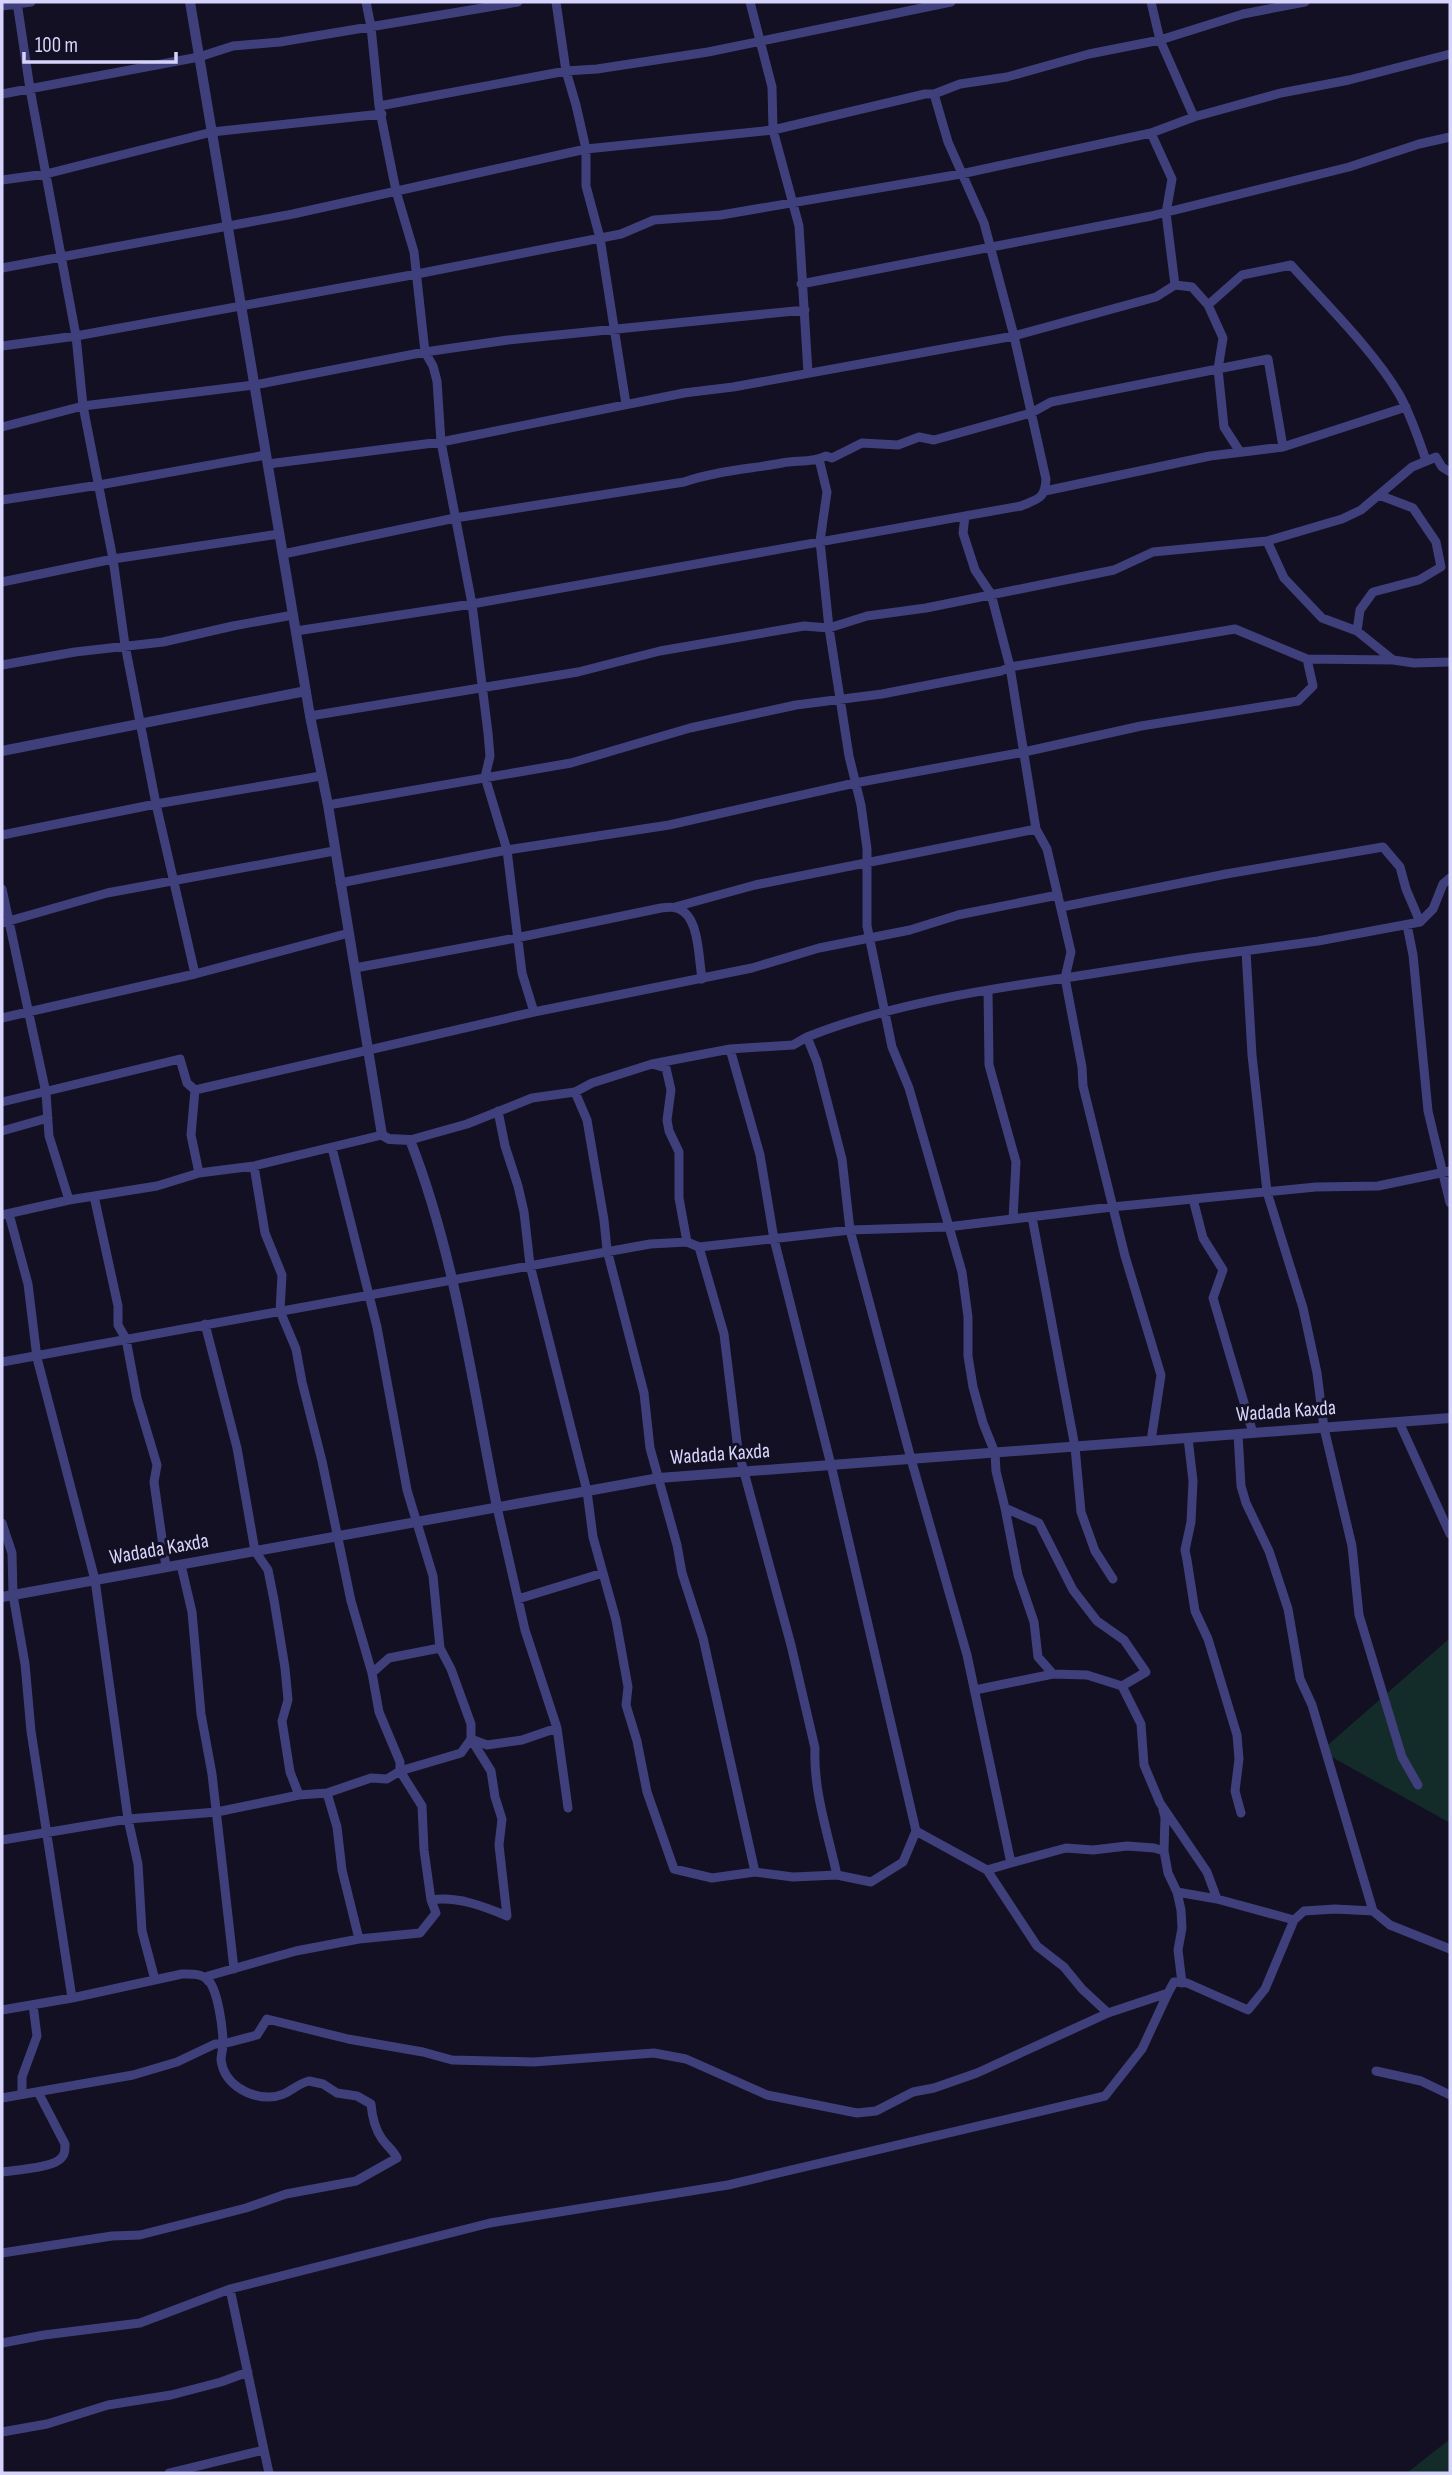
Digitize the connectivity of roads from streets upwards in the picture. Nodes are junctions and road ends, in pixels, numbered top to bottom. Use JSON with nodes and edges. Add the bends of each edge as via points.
{"nodes":[{"id":1,"x":31,"y":2,"type":"edge"},
{"id":2,"x":190,"y":2,"type":"edge"},
{"id":3,"x":366,"y":2,"type":"edge"},
{"id":4,"x":518,"y":2,"type":"edge"},
{"id":5,"x":555,"y":2,"type":"edge"},
{"id":6,"x":750,"y":2,"type":"edge"},
{"id":7,"x":951,"y":2,"type":"edge"},
{"id":8,"x":1151,"y":2,"type":"edge"},
{"id":9,"x":1305,"y":2,"type":"edge"},
{"id":10,"x":17,"y":3,"type":"edge"},
{"id":11,"x":2,"y":6,"type":"edge"},
{"id":12,"x":371,"y":27,"type":"junction"},
{"id":13,"x":1160,"y":40,"type":"junction"},
{"id":14,"x":760,"y":42,"type":"junction"},
{"id":15,"x":1450,"y":54,"type":"edge"},
{"id":16,"x":200,"y":57,"type":"junction"},
{"id":17,"x":566,"y":71,"type":"junction"},
{"id":18,"x":30,"y":89,"type":"junction"},
{"id":19,"x":2,"y":94,"type":"edge"},
{"id":20,"x":934,"y":94,"type":"junction"},
{"id":21,"x":381,"y":110,"type":"junction"},
{"id":22,"x":1194,"y":117,"type":"junction"},
{"id":23,"x":773,"y":130,"type":"junction"},
{"id":24,"x":212,"y":132,"type":"junction"},
{"id":25,"x":1151,"y":133,"type":"junction"},
{"id":26,"x":1450,"y":137,"type":"edge"},
{"id":27,"x":586,"y":149,"type":"junction"},
{"id":28,"x":46,"y":174,"type":"junction"},
{"id":29,"x":961,"y":174,"type":"junction"},
{"id":30,"x":2,"y":180,"type":"edge"},
{"id":31,"x":396,"y":191,"type":"junction"},
{"id":32,"x":793,"y":204,"type":"junction"},
{"id":33,"x":1166,"y":213,"type":"junction"},
{"id":34,"x":228,"y":227,"type":"junction"},
{"id":35,"x":600,"y":238,"type":"junction"},
{"id":36,"x":990,"y":248,"type":"junction"},
{"id":37,"x":61,"y":259,"type":"junction"},
{"id":38,"x":2,"y":268,"type":"edge"},
{"id":39,"x":417,"y":274,"type":"junction"},
{"id":40,"x":801,"y":284,"type":"junction"},
{"id":41,"x":1175,"y":285,"type":"junction"},
{"id":42,"x":241,"y":304,"type":"junction"},
{"id":43,"x":1208,"y":305,"type":"junction"},
{"id":44,"x":805,"y":310,"type":"junction"},
{"id":45,"x":614,"y":329,"type":"junction"},
{"id":46,"x":76,"y":336,"type":"junction"},
{"id":47,"x":1014,"y":336,"type":"junction"},
{"id":48,"x":2,"y":346,"type":"edge"},
{"id":49,"x":425,"y":352,"type":"junction"},
{"id":50,"x":1218,"y":369,"type":"junction"},
{"id":51,"x":808,"y":373,"type":"junction"},
{"id":52,"x":254,"y":385,"type":"junction"},
{"id":53,"x":626,"y":404,"type":"junction"},
{"id":54,"x":83,"y":406,"type":"junction"},
{"id":55,"x":1406,"y":407,"type":"junction"},
{"id":56,"x":1031,"y":413,"type":"junction"},
{"id":57,"x":2,"y":428,"type":"edge"},
{"id":58,"x":441,"y":442,"type":"junction"},
{"id":59,"x":1283,"y":447,"type":"junction"},
{"id":60,"x":1240,"y":452,"type":"junction"},
{"id":61,"x":819,"y":459,"type":"junction"},
{"id":62,"x":267,"y":460,"type":"junction"},
{"id":63,"x":1426,"y":460,"type":"junction"},
{"id":64,"x":1450,"y":472,"type":"edge"},
{"id":65,"x":99,"y":485,"type":"junction"},
{"id":66,"x":1045,"y":491,"type":"junction"},
{"id":67,"x":1380,"y":495,"type":"junction"},
{"id":68,"x":2,"y":500,"type":"edge"},
{"id":69,"x":965,"y":516,"type":"junction"},
{"id":70,"x":454,"y":518,"type":"junction"},
{"id":71,"x":279,"y":534,"type":"junction"},
{"id":72,"x":820,"y":541,"type":"junction"},
{"id":73,"x":1267,"y":541,"type":"junction"},
{"id":74,"x":283,"y":554,"type":"junction"},
{"id":75,"x":113,"y":559,"type":"junction"},
{"id":76,"x":2,"y":582,"type":"edge"},
{"id":77,"x":991,"y":594,"type":"junction"},
{"id":78,"x":472,"y":604,"type":"junction"},
{"id":79,"x":293,"y":615,"type":"junction"},
{"id":80,"x":829,"y":628,"type":"junction"},
{"id":81,"x":296,"y":631,"type":"junction"},
{"id":82,"x":1357,"y":631,"type":"junction"},
{"id":83,"x":125,"y":645,"type":"junction"},
{"id":84,"x":1307,"y":659,"type":"junction"},
{"id":85,"x":1393,"y":660,"type":"junction"},
{"id":86,"x":1450,"y":662,"type":"edge"},
{"id":87,"x":2,"y":665,"type":"edge"},
{"id":88,"x":1010,"y":667,"type":"junction"},
{"id":89,"x":481,"y":688,"type":"junction"},
{"id":90,"x":306,"y":691,"type":"junction"},
{"id":91,"x":841,"y":700,"type":"junction"},
{"id":92,"x":310,"y":716,"type":"junction"},
{"id":93,"x":140,"y":724,"type":"junction"},
{"id":94,"x":2,"y":751,"type":"edge"},
{"id":95,"x":1024,"y":752,"type":"junction"},
{"id":96,"x":321,"y":776,"type":"junction"},
{"id":97,"x":485,"y":777,"type":"junction"},
{"id":98,"x":855,"y":783,"type":"junction"},
{"id":99,"x":156,"y":804,"type":"junction"},
{"id":100,"x":328,"y":805,"type":"junction"},
{"id":101,"x":1036,"y":829,"type":"junction"},
{"id":102,"x":2,"y":835,"type":"edge"},
{"id":103,"x":507,"y":850,"type":"junction"},
{"id":104,"x":334,"y":851,"type":"junction"},
{"id":105,"x":867,"y":862,"type":"junction"},
{"id":106,"x":1450,"y":878,"type":"edge"},
{"id":107,"x":174,"y":881,"type":"junction"},
{"id":108,"x":340,"y":883,"type":"junction"},
{"id":109,"x":2,"y":889,"type":"edge"},
{"id":110,"x":1058,"y":895,"type":"junction"},
{"id":111,"x":673,"y":907,"type":"junction"},
{"id":112,"x":1061,"y":907,"type":"junction"},
{"id":113,"x":5,"y":922,"type":"edge"},
{"id":114,"x":1420,"y":922,"type":"junction"},
{"id":115,"x":1407,"y":925,"type":"junction"},
{"id":116,"x":349,"y":933,"type":"junction"},
{"id":117,"x":516,"y":938,"type":"junction"},
{"id":118,"x":870,"y":939,"type":"junction"},
{"id":119,"x":1246,"y":951,"type":"junction"},
{"id":120,"x":355,"y":968,"type":"junction"},
{"id":121,"x":195,"y":974,"type":"junction"},
{"id":122,"x":1065,"y":978,"type":"junction"},
{"id":123,"x":702,"y":979,"type":"junction"},
{"id":124,"x":988,"y":990,"type":"junction"},
{"id":125,"x":29,"y":1011,"type":"junction"},
{"id":126,"x":534,"y":1012,"type":"junction"},
{"id":127,"x":884,"y":1013,"type":"junction"},
{"id":128,"x":2,"y":1017,"type":"edge"},
{"id":129,"x":807,"y":1037,"type":"junction"},
{"id":130,"x":730,"y":1049,"type":"junction"},
{"id":131,"x":368,"y":1052,"type":"junction"},
{"id":132,"x":652,"y":1064,"type":"junction"},
{"id":133,"x":195,"y":1090,"type":"junction"},
{"id":134,"x":575,"y":1092,"type":"junction"},
{"id":135,"x":46,"y":1093,"type":"junction"},
{"id":136,"x":2,"y":1102,"type":"edge"},
{"id":137,"x":498,"y":1111,"type":"junction"},
{"id":138,"x":48,"y":1118,"type":"junction"},
{"id":139,"x":2,"y":1131,"type":"edge"},
{"id":140,"x":382,"y":1135,"type":"junction"},
{"id":141,"x":410,"y":1140,"type":"junction"},
{"id":142,"x":332,"y":1148,"type":"junction"},
{"id":143,"x":254,"y":1166,"type":"junction"},
{"id":144,"x":1446,"y":1171,"type":"edge"},
{"id":145,"x":199,"y":1173,"type":"junction"},
{"id":146,"x":1267,"y":1192,"type":"junction"},
{"id":147,"x":94,"y":1196,"type":"junction"},
{"id":148,"x":1193,"y":1199,"type":"junction"},
{"id":149,"x":69,"y":1200,"type":"junction"},
{"id":150,"x":1450,"y":1203,"type":"edge"},
{"id":151,"x":1112,"y":1207,"type":"junction"},
{"id":152,"x":6,"y":1214,"type":"edge"},
{"id":153,"x":1032,"y":1217,"type":"junction"},
{"id":154,"x":1013,"y":1219,"type":"junction"},
{"id":155,"x":947,"y":1227,"type":"junction"},
{"id":156,"x":850,"y":1230,"type":"junction"},
{"id":157,"x":774,"y":1239,"type":"junction"},
{"id":158,"x":687,"y":1242,"type":"junction"},
{"id":159,"x":699,"y":1247,"type":"junction"},
{"id":160,"x":607,"y":1250,"type":"junction"},
{"id":161,"x":530,"y":1265,"type":"junction"},
{"id":162,"x":452,"y":1280,"type":"junction"},
{"id":163,"x":368,"y":1295,"type":"junction"},
{"id":164,"x":280,"y":1311,"type":"junction"},
{"id":165,"x":205,"y":1324,"type":"junction"},
{"id":166,"x":126,"y":1339,"type":"junction"},
{"id":167,"x":37,"y":1358,"type":"junction"},
{"id":168,"x":2,"y":1363,"type":"edge"},
{"id":169,"x":1450,"y":1418,"type":"edge"},
{"id":170,"x":1399,"y":1422,"type":"junction"},
{"id":171,"x":1324,"y":1428,"type":"junction"},
{"id":172,"x":1253,"y":1433,"type":"junction"},
{"id":173,"x":1238,"y":1434,"type":"junction"},
{"id":174,"x":1188,"y":1438,"type":"junction"},
{"id":175,"x":1151,"y":1441,"type":"junction"},
{"id":176,"x":1075,"y":1447,"type":"junction"},
{"id":177,"x":995,"y":1453,"type":"junction"},
{"id":178,"x":911,"y":1459,"type":"junction"},
{"id":179,"x":831,"y":1465,"type":"junction"},
{"id":180,"x":745,"y":1472,"type":"junction"},
{"id":181,"x":659,"y":1478,"type":"junction"},
{"id":182,"x":587,"y":1491,"type":"junction"},
{"id":183,"x":497,"y":1507,"type":"junction"},
{"id":184,"x":1005,"y":1508,"type":"junction"},
{"id":185,"x":418,"y":1522,"type":"junction"},
{"id":186,"x":2,"y":1523,"type":"edge"},
{"id":187,"x":1450,"y":1534,"type":"edge"},
{"id":188,"x":338,"y":1536,"type":"junction"},
{"id":189,"x":256,"y":1551,"type":"junction"},
{"id":190,"x":181,"y":1565,"type":"junction"},
{"id":191,"x":166,"y":1567,"type":"junction"},
{"id":192,"x":603,"y":1573,"type":"junction"},
{"id":193,"x":1113,"y":1579,"type":"dead end"},
{"id":194,"x":95,"y":1580,"type":"junction"},
{"id":195,"x":8,"y":1596,"type":"edge"},
{"id":196,"x":518,"y":1599,"type":"junction"},
{"id":197,"x":440,"y":1648,"type":"junction"},
{"id":198,"x":372,"y":1673,"type":"junction"},
{"id":199,"x":1054,"y":1674,"type":"junction"},
{"id":200,"x":1122,"y":1686,"type":"junction"},
{"id":201,"x":975,"y":1690,"type":"junction"},
{"id":202,"x":557,"y":1728,"type":"junction"},
{"id":203,"x":471,"y":1739,"type":"junction"},
{"id":204,"x":400,"y":1771,"type":"junction"},
{"id":205,"x":1418,"y":1785,"type":"dead end"},
{"id":206,"x":327,"y":1793,"type":"junction"},
{"id":207,"x":299,"y":1795,"type":"junction"},
{"id":208,"x":1160,"y":1803,"type":"junction"},
{"id":209,"x":568,"y":1808,"type":"dead end"},
{"id":210,"x":217,"y":1812,"type":"junction"},
{"id":211,"x":1241,"y":1813,"type":"dead end"},
{"id":212,"x":128,"y":1819,"type":"junction"},
{"id":213,"x":916,"y":1831,"type":"junction"},
{"id":214,"x":44,"y":1833,"type":"junction"},
{"id":215,"x":2,"y":1840,"type":"edge"},
{"id":216,"x":1164,"y":1851,"type":"junction"},
{"id":217,"x":1011,"y":1863,"type":"junction"},
{"id":218,"x":988,"y":1870,"type":"junction"},
{"id":219,"x":755,"y":1872,"type":"junction"},
{"id":220,"x":837,"y":1875,"type":"junction"},
{"id":221,"x":1177,"y":1892,"type":"junction"},
{"id":222,"x":1217,"y":1899,"type":"junction"},
{"id":223,"x":431,"y":1900,"type":"junction"},
{"id":224,"x":1373,"y":1911,"type":"junction"},
{"id":225,"x":1294,"y":1920,"type":"junction"},
{"id":226,"x":359,"y":1938,"type":"junction"},
{"id":227,"x":1450,"y":1950,"type":"edge"},
{"id":228,"x":234,"y":1969,"type":"junction"},
{"id":229,"x":155,"y":1980,"type":"junction"},
{"id":230,"x":208,"y":1981,"type":"junction"},
{"id":231,"x":1182,"y":1983,"type":"junction"},
{"id":232,"x":1168,"y":1993,"type":"junction"},
{"id":233,"x":72,"y":1998,"type":"junction"},
{"id":234,"x":33,"y":2005,"type":"junction"},
{"id":235,"x":2,"y":2010,"type":"edge"},
{"id":236,"x":1108,"y":2013,"type":"junction"},
{"id":237,"x":223,"y":2044,"type":"junction"},
{"id":238,"x":1376,"y":2071,"type":"dead end"},
{"id":239,"x":38,"y":2092,"type":"junction"},
{"id":240,"x":22,"y":2094,"type":"junction"},
{"id":241,"x":1450,"y":2095,"type":"edge"},
{"id":242,"x":2,"y":2098,"type":"edge"},
{"id":243,"x":2,"y":2172,"type":"edge"},
{"id":244,"x":2,"y":2253,"type":"edge"},
{"id":245,"x":230,"y":2289,"type":"junction"},
{"id":246,"x":2,"y":2343,"type":"edge"},
{"id":247,"x":248,"y":2372,"type":"junction"},
{"id":248,"x":2,"y":2432,"type":"edge"},
{"id":249,"x":264,"y":2449,"type":"junction"},
{"id":250,"x":169,"y":2473,"type":"edge"},
{"id":251,"x":269,"y":2473,"type":"edge"}],
"edges":[{"from":1,"to":10,"type":"street"},
{"from":2,"to":16,"type":"street"},
{"from":3,"to":12,"type":"street"},
{"from":4,"to":12,"type":"street"},
{"from":5,"to":17,"type":"street"},
{"from":6,"to":14,"type":"street"},
{"from":7,"to":14,"type":"street"},
{"from":8,"to":13,"type":"street"},
{"from":9,"to":13,"type":"street","via":[[1243,14]]},
{"from":10,"to":11,"type":"street"},
{"from":10,"to":18,"type":"street"},
{"from":12,"to":16,"type":"street","via":[[233,46]]},
{"from":12,"to":21,"type":"street"},
{"from":13,"to":20,"type":"street","via":[[960,84]]},
{"from":13,"to":22,"type":"street"},
{"from":14,"to":17,"type":"street"},
{"from":14,"to":23,"type":"street","via":[[772,87]]},
{"from":15,"to":22,"type":"street"},
{"from":16,"to":18,"type":"street"},
{"from":16,"to":24,"type":"street"},
{"from":17,"to":21,"type":"street"},
{"from":17,"to":27,"type":"street"},
{"from":18,"to":19,"type":"street"},
{"from":18,"to":28,"type":"street"},
{"from":20,"to":23,"type":"street"},
{"from":20,"to":29,"type":"street"},
{"from":21,"to":24,"type":"street"},
{"from":21,"to":31,"type":"street"},
{"from":22,"to":25,"type":"street"},
{"from":23,"to":27,"type":"street"},
{"from":23,"to":32,"type":"street"},
{"from":24,"to":28,"type":"street"},
{"from":24,"to":34,"type":"street"},
{"from":25,"to":29,"type":"street"},
{"from":25,"to":33,"type":"street","via":[[1172,179]]},
{"from":26,"to":33,"type":"street"},
{"from":27,"to":31,"type":"street"},
{"from":27,"to":35,"type":"street","via":[[586,186]]},
{"from":28,"to":30,"type":"street"},
{"from":28,"to":37,"type":"street"},
{"from":29,"to":32,"type":"street"},
{"from":29,"to":36,"type":"street","via":[[984,223]]},
{"from":31,"to":34,"type":"street"},
{"from":31,"to":39,"type":"street"},
{"from":32,"to":35,"type":"street","via":[[654,220]]},
{"from":32,"to":40,"type":"street","via":[[802,249]]},
{"from":33,"to":36,"type":"street"},
{"from":33,"to":41,"type":"street"},
{"from":34,"to":37,"type":"street"},
{"from":34,"to":42,"type":"street"},
{"from":35,"to":39,"type":"street"},
{"from":35,"to":45,"type":"street"},
{"from":36,"to":40,"type":"street"},
{"from":36,"to":47,"type":"street"},
{"from":37,"to":38,"type":"street"},
{"from":37,"to":46,"type":"street"},
{"from":39,"to":42,"type":"street"},
{"from":39,"to":49,"type":"street"},
{"from":40,"to":44,"type":"street"},
{"from":41,"to":43,"type":"street","via":[[1192,287]]},
{"from":41,"to":47,"type":"street","via":[[1156,297]]},
{"from":42,"to":46,"type":"street"},
{"from":42,"to":52,"type":"street"},
{"from":43,"to":50,"type":"street","via":[[1223,338]]},
{"from":43,"to":55,"type":"street","via":[[1242,275],[1291,265],[1362,345]]},
{"from":44,"to":45,"type":"street"},
{"from":44,"to":51,"type":"street"},
{"from":45,"to":49,"type":"street"},
{"from":45,"to":53,"type":"street"},
{"from":46,"to":48,"type":"street"},
{"from":46,"to":54,"type":"street"},
{"from":47,"to":51,"type":"street"},
{"from":47,"to":56,"type":"street"},
{"from":49,"to":52,"type":"street"},
{"from":49,"to":58,"type":"street","via":[[437,381]]},
{"from":50,"to":56,"type":"street","via":[[1051,402]]},
{"from":50,"to":59,"type":"street","via":[[1268,359]]},
{"from":50,"to":60,"type":"street","via":[[1224,427]]},
{"from":51,"to":53,"type":"street"},
{"from":52,"to":54,"type":"street"},
{"from":52,"to":62,"type":"street"},
{"from":53,"to":58,"type":"street"},
{"from":54,"to":57,"type":"street"},
{"from":54,"to":65,"type":"street"},
{"from":55,"to":59,"type":"street"},
{"from":55,"to":63,"type":"street"},
{"from":56,"to":61,"type":"street","via":[[934,440],[919,437],[898,445],[862,443],[832,458]]},
{"from":56,"to":66,"type":"street"},
{"from":58,"to":62,"type":"street"},
{"from":58,"to":70,"type":"street"},
{"from":59,"to":60,"type":"street"},
{"from":60,"to":66,"type":"street"},
{"from":61,"to":70,"type":"street"},
{"from":61,"to":72,"type":"street","via":[[827,492]]},
{"from":62,"to":65,"type":"street"},
{"from":62,"to":71,"type":"street"},
{"from":63,"to":64,"type":"street","via":[[1436,457]]},
{"from":63,"to":67,"type":"street"},
{"from":65,"to":68,"type":"street"},
{"from":65,"to":75,"type":"street"},
{"from":66,"to":69,"type":"street","via":[[1021,506]]},
{"from":67,"to":73,"type":"street","via":[[1342,519]]},
{"from":67,"to":82,"type":"street","via":[[1413,508],[1436,542],[1441,567],[1419,580],[1373,592],[1360,610]]},
{"from":69,"to":72,"type":"street"},
{"from":69,"to":77,"type":"street","via":[[963,533],[975,570]]},
{"from":70,"to":74,"type":"street"},
{"from":70,"to":78,"type":"street"},
{"from":71,"to":74,"type":"street"},
{"from":71,"to":75,"type":"street"},
{"from":72,"to":78,"type":"street"},
{"from":72,"to":80,"type":"street"},
{"from":73,"to":77,"type":"street","via":[[1153,552],[1114,570]]},
{"from":73,"to":82,"type":"street","via":[[1284,578],[1322,618]]},
{"from":74,"to":79,"type":"street"},
{"from":75,"to":76,"type":"street"},
{"from":75,"to":83,"type":"street"},
{"from":77,"to":80,"type":"street","via":[[867,616]]},
{"from":77,"to":88,"type":"street"},
{"from":78,"to":81,"type":"street"},
{"from":78,"to":89,"type":"street"},
{"from":79,"to":81,"type":"street"},
{"from":79,"to":83,"type":"street","via":[[171,641]]},
{"from":80,"to":89,"type":"street","via":[[804,626]]},
{"from":80,"to":91,"type":"street"},
{"from":81,"to":90,"type":"street"},
{"from":82,"to":85,"type":"street"},
{"from":83,"to":87,"type":"street"},
{"from":83,"to":93,"type":"street"},
{"from":84,"to":85,"type":"street"},
{"from":84,"to":88,"type":"street","via":[[1235,629]]},
{"from":84,"to":95,"type":"street","via":[[1313,686],[1298,701],[1141,726]]},
{"from":85,"to":86,"type":"street"},
{"from":88,"to":91,"type":"street"},
{"from":88,"to":95,"type":"street"},
{"from":89,"to":92,"type":"street"},
{"from":89,"to":97,"type":"street","via":[[489,756]]},
{"from":90,"to":92,"type":"street"},
{"from":90,"to":93,"type":"street"},
{"from":91,"to":97,"type":"street","via":[[717,722],[571,763]]},
{"from":91,"to":98,"type":"street"},
{"from":92,"to":96,"type":"street"},
{"from":93,"to":94,"type":"street"},
{"from":93,"to":99,"type":"street"},
{"from":95,"to":98,"type":"street"},
{"from":95,"to":101,"type":"street"},
{"from":96,"to":99,"type":"street"},
{"from":96,"to":100,"type":"street"},
{"from":97,"to":100,"type":"street"},
{"from":97,"to":103,"type":"street"},
{"from":98,"to":103,"type":"street","via":[[668,825]]},
{"from":98,"to":105,"type":"street"},
{"from":99,"to":102,"type":"street"},
{"from":99,"to":107,"type":"street"},
{"from":100,"to":104,"type":"street"},
{"from":101,"to":105,"type":"street"},
{"from":101,"to":110,"type":"street","via":[[1047,849]]},
{"from":103,"to":108,"type":"street"},
{"from":103,"to":117,"type":"street"},
{"from":104,"to":107,"type":"street"},
{"from":104,"to":108,"type":"street"},
{"from":105,"to":111,"type":"street"},
{"from":105,"to":118,"type":"street"},
{"from":106,"to":114,"type":"street"},
{"from":107,"to":113,"type":"street","via":[[107,893]]},
{"from":107,"to":121,"type":"street"},
{"from":108,"to":116,"type":"street"},
{"from":109,"to":113,"type":"street"},
{"from":110,"to":112,"type":"street"},
{"from":110,"to":118,"type":"street"},
{"from":111,"to":117,"type":"street"},
{"from":111,"to":123,"type":"street","via":[[690,919]]},
{"from":112,"to":114,"type":"street","via":[[1383,847],[1401,867]]},
{"from":112,"to":122,"type":"street","via":[[1071,952]]},
{"from":113,"to":125,"type":"street"},
{"from":114,"to":115,"type":"street"},
{"from":115,"to":119,"type":"street"},
{"from":115,"to":144,"type":"street","via":[[1428,1111]]},
{"from":116,"to":120,"type":"street"},
{"from":116,"to":121,"type":"street"},
{"from":117,"to":120,"type":"street"},
{"from":117,"to":126,"type":"street"},
{"from":118,"to":123,"type":"street"},
{"from":118,"to":127,"type":"street"},
{"from":119,"to":122,"type":"street"},
{"from":119,"to":146,"type":"street"},
{"from":120,"to":131,"type":"street"},
{"from":121,"to":125,"type":"street"},
{"from":122,"to":124,"type":"street"},
{"from":122,"to":151,"type":"street","via":[[1083,1086]]},
{"from":123,"to":126,"type":"street"},
{"from":124,"to":127,"type":"street"},
{"from":124,"to":154,"type":"street","via":[[989,1065],[1016,1162]]},
{"from":125,"to":128,"type":"street"},
{"from":125,"to":135,"type":"street"},
{"from":126,"to":131,"type":"street"},
{"from":127,"to":129,"type":"street"},
{"from":127,"to":155,"type":"street"},
{"from":129,"to":130,"type":"street","via":[[793,1045]]},
{"from":129,"to":156,"type":"street","via":[[842,1159]]},
{"from":130,"to":132,"type":"street"},
{"from":130,"to":157,"type":"street","via":[[761,1155]]},
{"from":131,"to":133,"type":"street"},
{"from":131,"to":140,"type":"street"},
{"from":132,"to":134,"type":"street"},
{"from":132,"to":158,"type":"street","via":[[666,1068],[671,1090],[667,1120],[679,1152]]},
{"from":133,"to":135,"type":"street","via":[[187,1083],[180,1059]]},
{"from":133,"to":145,"type":"street","via":[[191,1135]]},
{"from":134,"to":137,"type":"street","via":[[532,1098]]},
{"from":134,"to":160,"type":"street","via":[[587,1120]]},
{"from":135,"to":136,"type":"street"},
{"from":135,"to":138,"type":"street"},
{"from":137,"to":141,"type":"street"},
{"from":137,"to":161,"type":"street","via":[[519,1185]]},
{"from":138,"to":139,"type":"street"},
{"from":138,"to":149,"type":"street"},
{"from":140,"to":141,"type":"street"},
{"from":140,"to":142,"type":"street"},
{"from":141,"to":162,"type":"street"},
{"from":142,"to":143,"type":"street"},
{"from":142,"to":163,"type":"street"},
{"from":143,"to":145,"type":"street"},
{"from":143,"to":164,"type":"street","via":[[265,1233],[282,1275]]},
{"from":144,"to":146,"type":"street","via":[[1378,1186]]},
{"from":144,"to":150,"type":"street"},
{"from":145,"to":147,"type":"street","via":[[157,1186]]},
{"from":146,"to":148,"type":"street"},
{"from":146,"to":171,"type":"street","via":[[1303,1308]]},
{"from":147,"to":149,"type":"street"},
{"from":147,"to":166,"type":"street","via":[[118,1325]]},
{"from":148,"to":151,"type":"street"},
{"from":148,"to":172,"type":"street","via":[[1203,1238],[1223,1270],[1213,1298]]},
{"from":149,"to":152,"type":"street"},
{"from":151,"to":153,"type":"street"},
{"from":151,"to":175,"type":"street","via":[[1161,1375]]},
{"from":152,"to":167,"type":"street","via":[[29,1284]]},
{"from":153,"to":154,"type":"street"},
{"from":153,"to":176,"type":"street"},
{"from":154,"to":155,"type":"street"},
{"from":155,"to":156,"type":"street"},
{"from":155,"to":177,"type":"street","via":[[962,1272],[973,1387]]},
{"from":156,"to":157,"type":"street"},
{"from":156,"to":178,"type":"street"},
{"from":157,"to":159,"type":"street"},
{"from":157,"to":179,"type":"street"},
{"from":158,"to":159,"type":"street"},
{"from":158,"to":160,"type":"street"},
{"from":159,"to":180,"type":"street","via":[[723,1334]]},
{"from":160,"to":161,"type":"street"},
{"from":160,"to":181,"type":"street","via":[[644,1393],[650,1448]]},
{"from":161,"to":162,"type":"street"},
{"from":161,"to":182,"type":"street"},
{"from":162,"to":163,"type":"street"},
{"from":162,"to":183,"type":"street"},
{"from":163,"to":164,"type":"street"},
{"from":163,"to":185,"type":"street","via":[[407,1490]]},
{"from":164,"to":165,"type":"street"},
{"from":164,"to":188,"type":"street","via":[[296,1349]]},
{"from":165,"to":166,"type":"street"},
{"from":165,"to":189,"type":"street","via":[[237,1448]]},
{"from":166,"to":167,"type":"street"},
{"from":166,"to":191,"type":"street","via":[[157,1465],[153,1482]]},
{"from":167,"to":168,"type":"street"},
{"from":167,"to":194,"type":"street"},
{"from":169,"to":170,"type":"street","name":"Wadada Kaxda"},
{"from":170,"to":171,"type":"street","name":"Wadada Kaxda"},
{"from":170,"to":187,"type":"street"},
{"from":171,"to":172,"type":"street","name":"Wadada Kaxda"},
{"from":171,"to":205,"type":"street","via":[[1352,1546],[1359,1615],[1402,1757]]},
{"from":172,"to":173,"type":"street","name":"Wadada Kaxda"},
{"from":173,"to":174,"type":"street","name":"Wadada Kaxda"},
{"from":173,"to":224,"type":"street","via":[[1241,1486],[1288,1609],[1300,1679]]},
{"from":174,"to":175,"type":"street","name":"Wadada Kaxda"},
{"from":174,"to":211,"type":"street","via":[[1192,1492],[1185,1550],[1195,1611],[1237,1735],[1235,1791]]},
{"from":175,"to":176,"type":"street","name":"Wadada Kaxda"},
{"from":176,"to":177,"type":"street","name":"Wadada Kaxda"},
{"from":176,"to":193,"type":"street","via":[[1081,1512],[1095,1550]]},
{"from":177,"to":178,"type":"street","name":"Wadada Kaxda"},
{"from":177,"to":184,"type":"street"},
{"from":178,"to":179,"type":"street","name":"Wadada Kaxda"},
{"from":178,"to":201,"type":"street"},
{"from":179,"to":180,"type":"street","name":"Wadada Kaxda"},
{"from":179,"to":213,"type":"street"},
{"from":180,"to":181,"type":"street","name":"Wadada Kaxda"},
{"from":180,"to":220,"type":"street","via":[[815,1748]]},
{"from":181,"to":182,"type":"street","name":"Wadada Kaxda"},
{"from":181,"to":219,"type":"street","via":[[703,1637]]},
{"from":182,"to":183,"type":"street","name":"Wadada Kaxda"},
{"from":182,"to":192,"type":"street"},
{"from":183,"to":185,"type":"street","name":"Wadada Kaxda"},
{"from":183,"to":196,"type":"street"},
{"from":184,"to":199,"type":"street","via":[[1018,1575],[1034,1622],[1038,1657]]},
{"from":184,"to":200,"type":"street","via":[[1039,1523],[1073,1590],[1097,1621],[1124,1640],[1146,1672]]},
{"from":185,"to":188,"type":"street","name":"Wadada Kaxda"},
{"from":185,"to":197,"type":"street","via":[[433,1576]]},
{"from":186,"to":195,"type":"street","via":[[12,1553]]},
{"from":188,"to":189,"type":"street","name":"Wadada Kaxda"},
{"from":188,"to":198,"type":"street"},
{"from":189,"to":190,"type":"street","name":"Wadada Kaxda"},
{"from":189,"to":207,"type":"street","via":[[268,1570],[274,1600],[288,1700],[282,1721],[290,1772]]},
{"from":190,"to":191,"type":"street","name":"Wadada Kaxda"},
{"from":190,"to":210,"type":"street","via":[[192,1612],[201,1714]]},
{"from":191,"to":194,"type":"street","name":"Wadada Kaxda"},
{"from":192,"to":196,"type":"street"},
{"from":192,"to":219,"type":"street","via":[[617,1620],[628,1687],[626,1705],[647,1792],[674,1869],[712,1878]]},
{"from":194,"to":195,"type":"street","name":"Wadada Kaxda"},
{"from":194,"to":212,"type":"street"},
{"from":195,"to":214,"type":"street","via":[[25,1664]]},
{"from":196,"to":202,"type":"street"},
{"from":197,"to":198,"type":"street","via":[[388,1658]]},
{"from":197,"to":203,"type":"street","via":[[465,1706]]},
{"from":198,"to":204,"type":"street","via":[[379,1712]]},
{"from":199,"to":200,"type":"street","via":[[1087,1675]]},
{"from":199,"to":201,"type":"street"},
{"from":200,"to":208,"type":"street","via":[[1140,1724],[1144,1765]]},
{"from":201,"to":217,"type":"street"},
{"from":202,"to":203,"type":"street","via":[[487,1745]]},
{"from":202,"to":209,"type":"street"},
{"from":203,"to":204,"type":"street","via":[[461,1753]]},
{"from":203,"to":223,"type":"street","via":[[491,1771],[502,1819],[499,1845],[507,1916],[480,1904]]},
{"from":204,"to":206,"type":"street","via":[[387,1779],[371,1778]]},
{"from":204,"to":223,"type":"street","via":[[422,1806]]},
{"from":206,"to":207,"type":"street"},
{"from":206,"to":226,"type":"street"},
{"from":207,"to":210,"type":"street"},
{"from":208,"to":216,"type":"street","via":[[1165,1818]]},
{"from":208,"to":222,"type":"street","via":[[1207,1872]]},
{"from":210,"to":212,"type":"street"},
{"from":210,"to":228,"type":"street"},
{"from":212,"to":214,"type":"street"},
{"from":212,"to":229,"type":"street","via":[[138,1864],[142,1931]]},
{"from":213,"to":218,"type":"street"},
{"from":213,"to":220,"type":"street","via":[[903,1862],[872,1882]]},
{"from":214,"to":215,"type":"street"},
{"from":214,"to":233,"type":"street"},
{"from":216,"to":217,"type":"street","via":[[1127,1846],[1066,1848]]},
{"from":216,"to":221,"type":"street"},
{"from":217,"to":218,"type":"street"},
{"from":218,"to":236,"type":"street","via":[[1037,1946]]},
{"from":219,"to":220,"type":"street","via":[[793,1877]]},
{"from":221,"to":222,"type":"street"},
{"from":221,"to":231,"type":"street"},
{"from":222,"to":225,"type":"street"},
{"from":223,"to":226,"type":"street","via":[[436,1913],[420,1933]]},
{"from":224,"to":225,"type":"street","via":[[1304,1911]]},
{"from":224,"to":227,"type":"street","via":[[1390,1925]]},
{"from":225,"to":231,"type":"street","via":[[1265,1989],[1248,2010]]},
{"from":226,"to":228,"type":"street"},
{"from":228,"to":230,"type":"street","via":[[208,1976]]},
{"from":229,"to":230,"type":"street","via":[[196,1974]]},
{"from":229,"to":233,"type":"street"},
{"from":230,"to":237,"type":"street","via":[[218,2004]]},
{"from":231,"to":232,"type":"street","via":[[1174,1982]]},
{"from":232,"to":236,"type":"street"},
{"from":232,"to":245,"type":"street","via":[[1142,2049],[1105,2096],[728,2185],[490,2223]]},
{"from":233,"to":234,"type":"street"},
{"from":234,"to":235,"type":"street"},
{"from":234,"to":240,"type":"street","via":[[37,2036],[22,2077]]},
{"from":236,"to":237,"type":"street","via":[[977,2073],[913,2092],[876,2111],[857,2113],[767,2095],[686,2059],[654,2053],[534,2062],[452,2060],[267,2019],[257,2035]]},
{"from":237,"to":239,"type":"street","via":[[133,2075]]},
{"from":237,"to":244,"type":"street","via":[[221,2060],[227,2075],[234,2086],[254,2096],[286,2095],[309,2081],[371,2104],[375,2126],[397,2158],[356,2181],[286,2194],[140,2235]]},
{"from":238,"to":241,"type":"street","via":[[1421,2081]]},
{"from":239,"to":240,"type":"street"},
{"from":239,"to":243,"type":"street","via":[[65,2144],[65,2154],[53,2164]]},
{"from":240,"to":242,"type":"street"},
{"from":245,"to":246,"type":"street","via":[[140,2323]]},
{"from":245,"to":247,"type":"street"},
{"from":247,"to":248,"type":"street","via":[[196,2389]]},
{"from":247,"to":249,"type":"street"},
{"from":249,"to":250,"type":"street"},
{"from":249,"to":251,"type":"street"}]}
